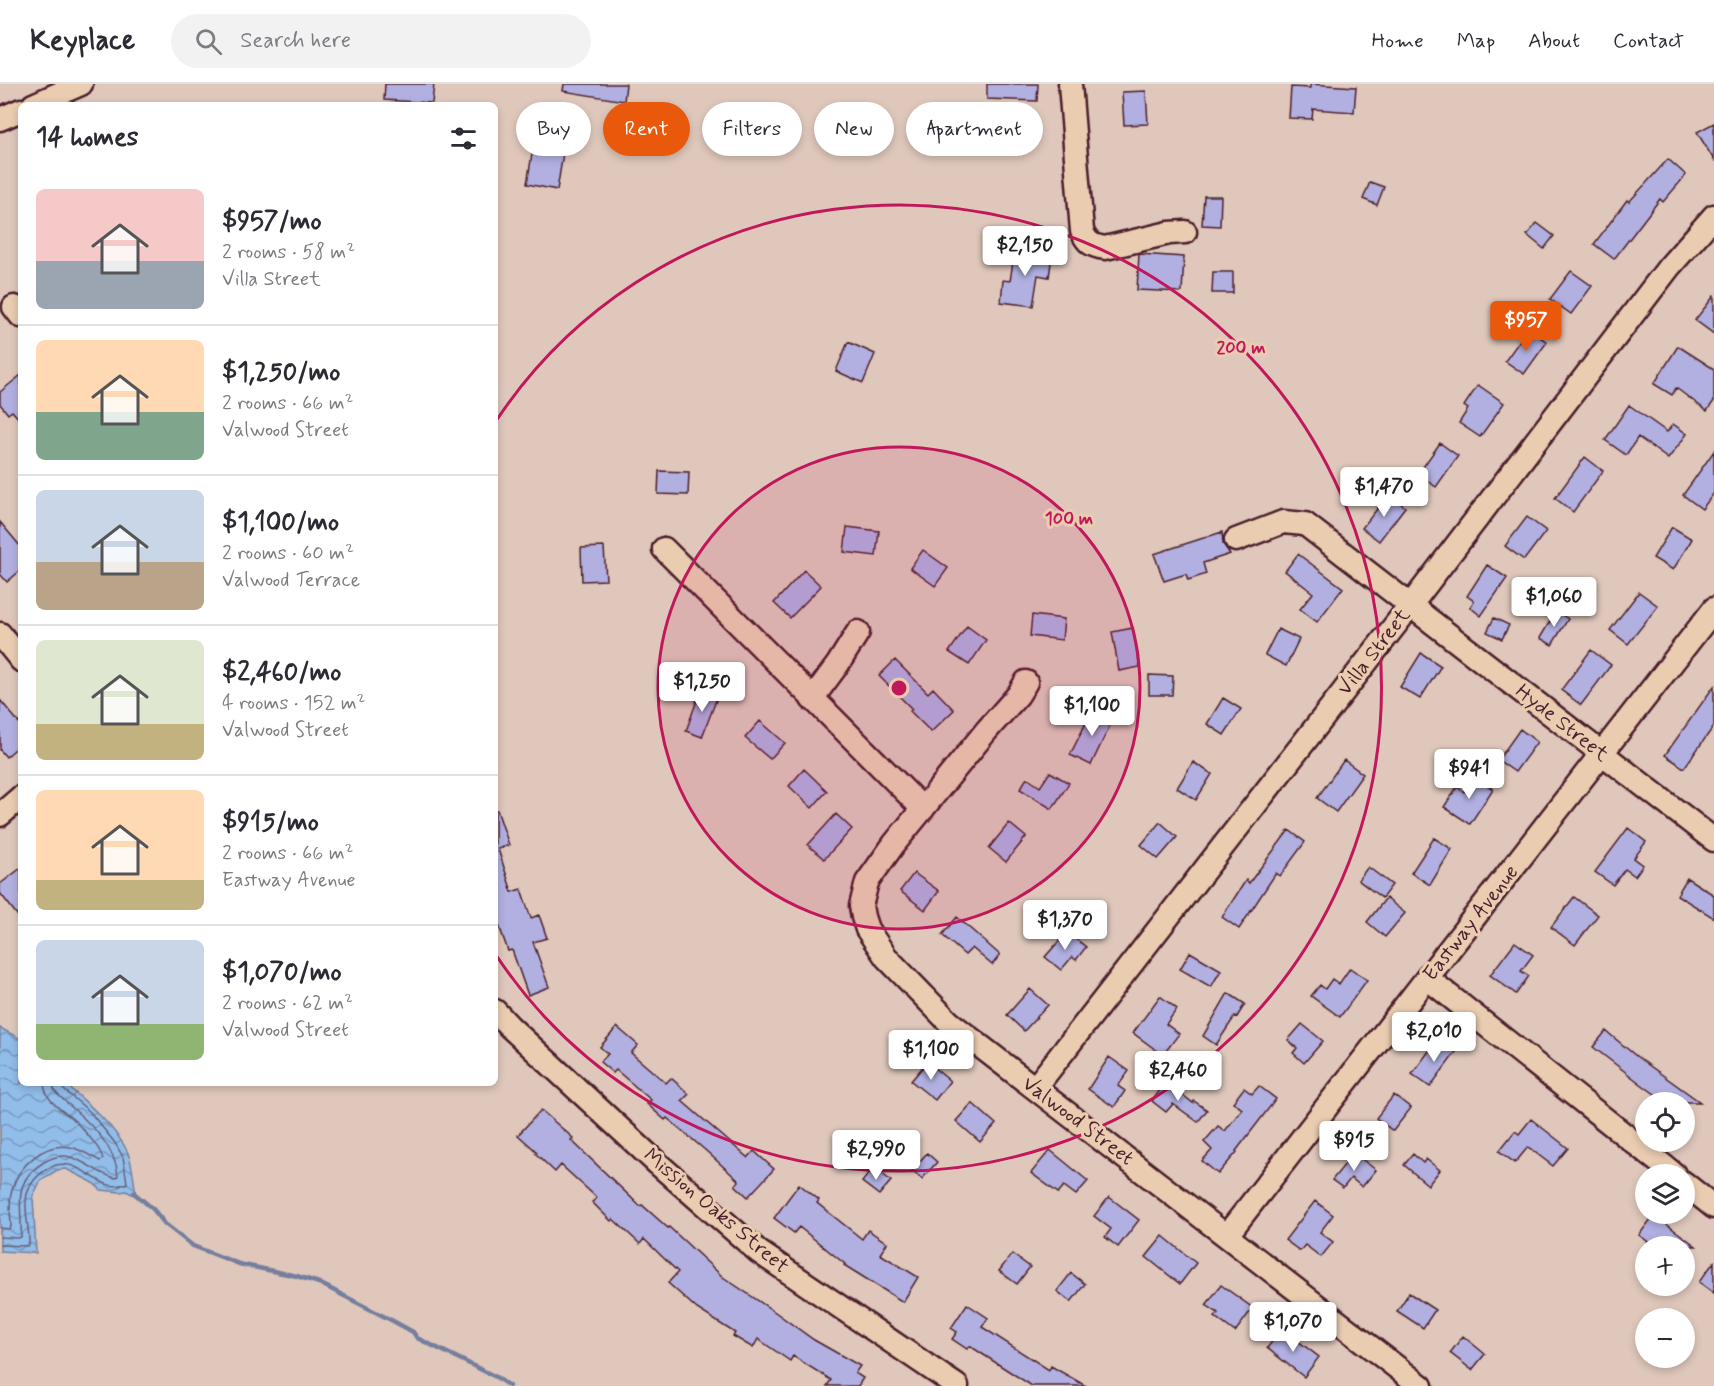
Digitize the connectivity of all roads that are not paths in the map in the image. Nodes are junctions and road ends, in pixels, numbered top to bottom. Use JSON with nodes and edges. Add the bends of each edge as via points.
{"nodes":[{"id":1,"x":81,"y":84,"type":"edge"},
{"id":2,"x":1070,"y":84,"type":"edge"},
{"id":3,"x":40,"y":102,"type":"edge"},
{"id":4,"x":18,"y":111,"type":"edge"},
{"id":5,"x":0,"y":119,"type":"edge"},
{"id":6,"x":1714,"y":216,"type":"edge"},
{"id":7,"x":1185,"y":232,"type":"dead end"},
{"id":8,"x":1236,"y":540,"type":"dead end"},
{"id":9,"x":664,"y":549,"type":"dead end"},
{"id":10,"x":1410,"y":606,"type":"junction"},
{"id":11,"x":1714,"y":609,"type":"edge"},
{"id":12,"x":858,"y":632,"type":"dead end"},
{"id":13,"x":0,"y":634,"type":"edge"},
{"id":14,"x":18,"y":656,"type":"edge"},
{"id":15,"x":1026,"y":682,"type":"dead end"},
{"id":16,"x":812,"y":699,"type":"junction"},
{"id":17,"x":1602,"y":753,"type":"junction"},
{"id":18,"x":18,"y":800,"type":"edge"},
{"id":19,"x":923,"y":809,"type":"junction"},
{"id":20,"x":0,"y":815,"type":"edge"},
{"id":21,"x":1714,"y":840,"type":"edge"},
{"id":22,"x":1427,"y":978,"type":"junction"},
{"id":23,"x":498,"y":1014,"type":"edge"},
{"id":24,"x":1035,"y":1088,"type":"junction"},
{"id":25,"x":1661,"y":1164,"type":"edge"},
{"id":26,"x":1695,"y":1192,"type":"edge"},
{"id":27,"x":1714,"y":1207,"type":"edge"},
{"id":28,"x":1227,"y":1235,"type":"junction"},
{"id":29,"x":957,"y":1386,"type":"edge"},
{"id":30,"x":1421,"y":1386,"type":"edge"}],
"edges":[{"from":1,"to":3,"type":"street"},
{"from":2,"to":7,"type":"street","via":[[1082,231],[1087,242],[1105,248]]},
{"from":4,"to":5,"type":"street"},
{"from":6,"to":10,"type":"street","name":"Villa Street","via":[[1669,267]]},
{"from":8,"to":10,"type":"street","name":"Hyde Street","via":[[1283,522],[1305,524]]},
{"from":9,"to":16,"type":"street"},
{"from":10,"to":17,"type":"street","name":"Hyde Street"},
{"from":10,"to":24,"type":"street","name":"Villa Street"},
{"from":11,"to":17,"type":"street","name":"Eastway Avenue"},
{"from":12,"to":16,"type":"street"},
{"from":13,"to":14,"type":"street"},
{"from":15,"to":19,"type":"street","name":"Valwood Street"},
{"from":16,"to":19,"type":"street"},
{"from":17,"to":21,"type":"street","name":"Hyde Street"},
{"from":17,"to":22,"type":"street","name":"Eastway Avenue"},
{"from":18,"to":20,"type":"street"},
{"from":19,"to":24,"type":"street","name":"Valwood Street","via":[[867,882],[861,906],[865,923],[886,957],[949,1022]]},
{"from":22,"to":25,"type":"street"},
{"from":22,"to":28,"type":"street","name":"Eastway Avenue"},
{"from":23,"to":29,"type":"street","name":"Mission Oaks Street","via":[[759,1252]]},
{"from":24,"to":28,"type":"street","name":"Valwood Street"},
{"from":26,"to":27,"type":"street"},
{"from":28,"to":30,"type":"street","name":"Valwood Street"}]}
